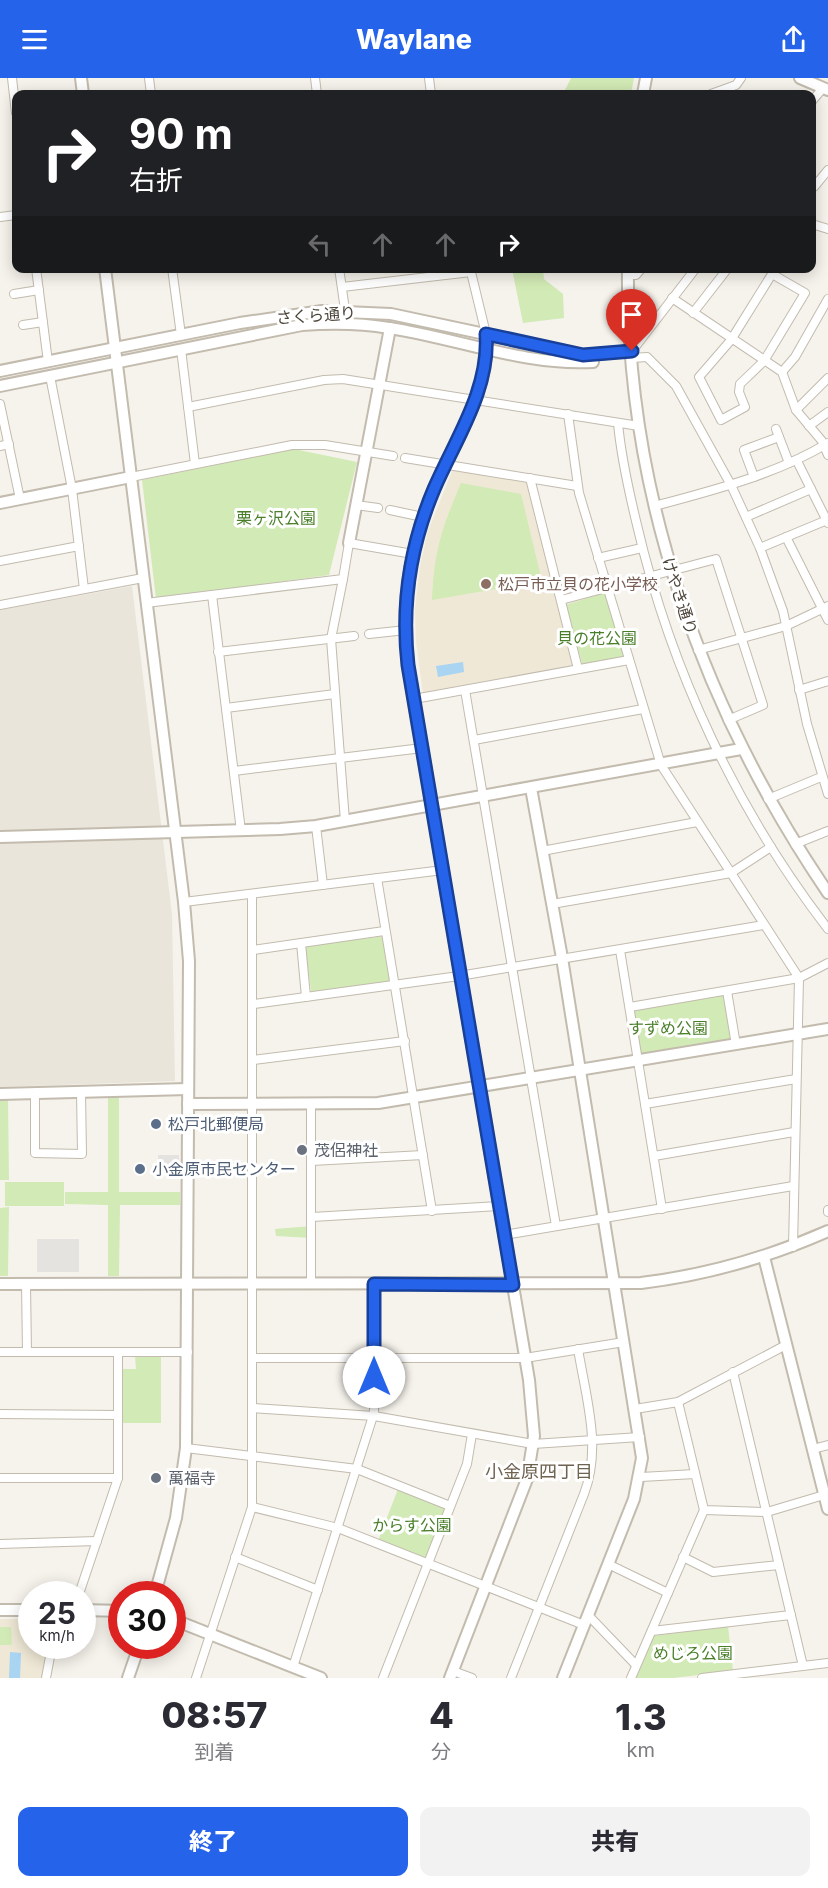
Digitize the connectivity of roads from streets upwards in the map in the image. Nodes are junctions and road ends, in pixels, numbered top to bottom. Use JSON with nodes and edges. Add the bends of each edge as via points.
{"nodes":[{"id":1,"x":741,"y":78,"type":"edge"},
{"id":2,"x":800,"y":78,"type":"edge"},
{"id":3,"x":826,"y":89,"type":"edge"},
{"id":4,"x":721,"y":90,"type":"edge"},
{"id":5,"x":828,"y":170,"type":"edge"},
{"id":6,"x":816,"y":185,"type":"edge"},
{"id":7,"x":37,"y":273,"type":"edge"},
{"id":8,"x":106,"y":273,"type":"edge"},
{"id":9,"x":173,"y":273,"type":"edge"},
{"id":10,"x":340,"y":273,"type":"edge"},
{"id":11,"x":447,"y":273,"type":"edge"},
{"id":12,"x":471,"y":273,"type":"edge"},
{"id":13,"x":628,"y":273,"type":"edge"},
{"id":14,"x":692,"y":273,"type":"edge"},
{"id":15,"x":724,"y":273,"type":"edge"},
{"id":16,"x":773,"y":273,"type":"edge"},
{"id":17,"x":777,"y":273,"type":"edge"},
{"id":18,"x":342,"y":287,"type":"junction"},
{"id":19,"x":39,"y":290,"type":"junction"},
{"id":20,"x":14,"y":294,"type":"dead end"},
{"id":21,"x":672,"y":298,"type":"junction"},
{"id":22,"x":828,"y":301,"type":"edge"},
{"id":23,"x":345,"y":310,"type":"junction"},
{"id":24,"x":693,"y":313,"type":"junction"},
{"id":25,"x":43,"y":322,"type":"junction"},
{"id":26,"x":344,"y":323,"type":"junction"},
{"id":27,"x":23,"y":325,"type":"dead end"},
{"id":28,"x":390,"y":328,"type":"junction"},
{"id":29,"x":486,"y":334,"type":"junction"},
{"id":30,"x":181,"y":335,"type":"junction"},
{"id":31,"x":731,"y":340,"type":"junction"},
{"id":32,"x":114,"y":349,"type":"junction"},
{"id":33,"x":181,"y":349,"type":"junction"},
{"id":34,"x":487,"y":349,"type":"junction"},
{"id":35,"x":632,"y":354,"type":"junction"},
{"id":36,"x":764,"y":361,"type":"junction"},
{"id":37,"x":48,"y":362,"type":"junction"},
{"id":38,"x":116,"y":362,"type":"junction"},
{"id":39,"x":0,"y":371,"type":"edge"},
{"id":40,"x":782,"y":372,"type":"junction"},
{"id":41,"x":50,"y":376,"type":"junction"},
{"id":42,"x":828,"y":378,"type":"edge"},
{"id":43,"x":379,"y":384,"type":"junction"},
{"id":44,"x":0,"y":386,"type":"edge"},
{"id":45,"x":475,"y":400,"type":"junction"},
{"id":46,"x":0,"y":404,"type":"edge"},
{"id":47,"x":188,"y":407,"type":"junction"},
{"id":48,"x":796,"y":410,"type":"junction"},
{"id":49,"x":828,"y":412,"type":"edge"},
{"id":50,"x":568,"y":414,"type":"junction"},
{"id":51,"x":618,"y":423,"type":"junction"},
{"id":52,"x":639,"y":426,"type":"junction"},
{"id":53,"x":810,"y":426,"type":"junction"},
{"id":54,"x":9,"y":444,"type":"junction"},
{"id":55,"x":826,"y":444,"type":"edge"},
{"id":56,"x":0,"y":446,"type":"edge"},
{"id":57,"x":366,"y":452,"type":"junction"},
{"id":58,"x":828,"y":455,"type":"edge"},
{"id":59,"x":393,"y":456,"type":"dead end"},
{"id":60,"x":405,"y":458,"type":"dead end"},
{"id":61,"x":793,"y":462,"type":"junction"},
{"id":62,"x":195,"y":464,"type":"junction"},
{"id":63,"x":445,"y":465,"type":"junction"},
{"id":64,"x":131,"y":477,"type":"junction"},
{"id":65,"x":754,"y":477,"type":"junction"},
{"id":66,"x":530,"y":478,"type":"junction"},
{"id":67,"x":731,"y":485,"type":"junction"},
{"id":68,"x":577,"y":486,"type":"junction"},
{"id":69,"x":72,"y":489,"type":"junction"},
{"id":70,"x":811,"y":489,"type":"junction"},
{"id":71,"x":20,"y":499,"type":"junction"},
{"id":72,"x":0,"y":503,"type":"edge"},
{"id":73,"x":356,"y":505,"type":"junction"},
{"id":74,"x":655,"y":506,"type":"junction"},
{"id":75,"x":378,"y":508,"type":"dead end"},
{"id":76,"x":390,"y":510,"type":"dead end"},
{"id":77,"x":826,"y":516,"type":"edge"},
{"id":78,"x":423,"y":517,"type":"junction"},
{"id":79,"x":746,"y":517,"type":"junction"},
{"id":80,"x":786,"y":537,"type":"junction"},
{"id":81,"x":349,"y":543,"type":"junction"},
{"id":82,"x":79,"y":546,"type":"junction"},
{"id":83,"x":642,"y":548,"type":"junction"},
{"id":84,"x":760,"y":548,"type":"junction"},
{"id":85,"x":412,"y":554,"type":"junction"},
{"id":86,"x":598,"y":558,"type":"junction"},
{"id":87,"x":0,"y":561,"type":"edge"},
{"id":88,"x":671,"y":573,"type":"junction"},
{"id":89,"x":143,"y":578,"type":"junction"},
{"id":90,"x":343,"y":579,"type":"junction"},
{"id":91,"x":651,"y":579,"type":"junction"},
{"id":92,"x":84,"y":589,"type":"junction"},
{"id":93,"x":608,"y":589,"type":"junction"},
{"id":94,"x":212,"y":595,"type":"junction"},
{"id":95,"x":561,"y":600,"type":"junction"},
{"id":96,"x":146,"y":603,"type":"junction"},
{"id":97,"x":0,"y":605,"type":"edge"},
{"id":98,"x":825,"y":607,"type":"edge"},
{"id":99,"x":828,"y":620,"type":"edge"},
{"id":100,"x":786,"y":626,"type":"junction"},
{"id":101,"x":406,"y":630,"type":"junction"},
{"id":102,"x":369,"y":634,"type":"dead end"},
{"id":103,"x":354,"y":636,"type":"dead end"},
{"id":104,"x":331,"y":639,"type":"junction"},
{"id":105,"x":742,"y":639,"type":"junction"},
{"id":106,"x":698,"y":651,"type":"junction"},
{"id":107,"x":219,"y":652,"type":"junction"},
{"id":108,"x":629,"y":660,"type":"junction"},
{"id":109,"x":578,"y":669,"type":"junction"},
{"id":110,"x":828,"y":681,"type":"edge"},
{"id":111,"x":465,"y":690,"type":"junction"},
{"id":112,"x":799,"y":690,"type":"junction"},
{"id":113,"x":335,"y":694,"type":"junction"},
{"id":114,"x":414,"y":699,"type":"junction"},
{"id":115,"x":225,"y":708,"type":"junction"},
{"id":116,"x":643,"y":709,"type":"junction"},
{"id":117,"x":728,"y":720,"type":"junction"},
{"id":118,"x":474,"y":740,"type":"junction"},
{"id":119,"x":422,"y":748,"type":"junction"},
{"id":120,"x":741,"y":749,"type":"junction"},
{"id":121,"x":719,"y":754,"type":"junction"},
{"id":122,"x":340,"y":758,"type":"junction"},
{"id":123,"x":661,"y":765,"type":"junction"},
{"id":124,"x":234,"y":771,"type":"junction"},
{"id":125,"x":821,"y":777,"type":"junction"},
{"id":126,"x":531,"y":788,"type":"junction"},
{"id":127,"x":828,"y":794,"type":"edge"},
{"id":128,"x":483,"y":796,"type":"junction"},
{"id":129,"x":768,"y":799,"type":"junction"},
{"id":130,"x":432,"y":805,"type":"junction"},
{"id":131,"x":345,"y":821,"type":"junction"},
{"id":132,"x":697,"y":822,"type":"junction"},
{"id":133,"x":316,"y":826,"type":"junction"},
{"id":134,"x":241,"y":831,"type":"junction"},
{"id":135,"x":828,"y":831,"type":"edge"},
{"id":136,"x":175,"y":832,"type":"junction"},
{"id":137,"x":0,"y":837,"type":"edge"},
{"id":138,"x":795,"y":844,"type":"junction"},
{"id":139,"x":771,"y":847,"type":"junction"},
{"id":140,"x":542,"y":851,"type":"junction"},
{"id":141,"x":443,"y":870,"type":"junction"},
{"id":142,"x":731,"y":873,"type":"junction"},
{"id":143,"x":377,"y":878,"type":"junction"},
{"id":144,"x":323,"y":885,"type":"junction"},
{"id":145,"x":828,"y":893,"type":"edge"},
{"id":146,"x":252,"y":894,"type":"junction"},
{"id":147,"x":184,"y":902,"type":"junction"},
{"id":148,"x":552,"y":904,"type":"junction"},
{"id":149,"x":764,"y":925,"type":"junction"},
{"id":150,"x":828,"y":929,"type":"edge"},
{"id":151,"x":384,"y":931,"type":"junction"},
{"id":152,"x":301,"y":944,"type":"junction"},
{"id":153,"x":253,"y":950,"type":"junction"},
{"id":154,"x":620,"y":950,"type":"junction"},
{"id":155,"x":562,"y":958,"type":"junction"},
{"id":156,"x":828,"y":963,"type":"edge"},
{"id":157,"x":512,"y":968,"type":"junction"},
{"id":158,"x":459,"y":976,"type":"junction"},
{"id":159,"x":799,"y":978,"type":"junction"},
{"id":160,"x":393,"y":985,"type":"junction"},
{"id":161,"x":727,"y":990,"type":"junction"},
{"id":162,"x":306,"y":998,"type":"junction"},
{"id":163,"x":254,"y":1004,"type":"junction"},
{"id":164,"x":630,"y":1007,"type":"junction"},
{"id":165,"x":828,"y":1029,"type":"edge"},
{"id":166,"x":797,"y":1034,"type":"junction"},
{"id":167,"x":405,"y":1041,"type":"junction"},
{"id":168,"x":736,"y":1044,"type":"junction"},
{"id":169,"x":253,"y":1060,"type":"junction"},
{"id":170,"x":638,"y":1061,"type":"junction"},
{"id":171,"x":578,"y":1071,"type":"junction"},
{"id":172,"x":530,"y":1079,"type":"junction"},
{"id":173,"x":796,"y":1079,"type":"junction"},
{"id":174,"x":480,"y":1087,"type":"junction"},
{"id":175,"x":188,"y":1089,"type":"junction"},
{"id":176,"x":81,"y":1092,"type":"junction"},
{"id":177,"x":34,"y":1093,"type":"junction"},
{"id":178,"x":0,"y":1094,"type":"edge"},
{"id":179,"x":413,"y":1098,"type":"junction"},
{"id":180,"x":188,"y":1104,"type":"junction"},
{"id":181,"x":251,"y":1104,"type":"junction"},
{"id":182,"x":312,"y":1104,"type":"junction"},
{"id":183,"x":645,"y":1104,"type":"junction"},
{"id":184,"x":794,"y":1132,"type":"junction"},
{"id":185,"x":423,"y":1155,"type":"junction"},
{"id":186,"x":654,"y":1156,"type":"junction"},
{"id":187,"x":312,"y":1161,"type":"junction"},
{"id":188,"x":793,"y":1186,"type":"junction"},
{"id":189,"x":499,"y":1206,"type":"junction"},
{"id":190,"x":662,"y":1209,"type":"junction"},
{"id":191,"x":432,"y":1210,"type":"junction"},
{"id":192,"x":312,"y":1217,"type":"junction"},
{"id":193,"x":603,"y":1219,"type":"junction"},
{"id":194,"x":556,"y":1226,"type":"junction"},
{"id":195,"x":828,"y":1231,"type":"edge"},
{"id":196,"x":504,"y":1234,"type":"junction"},
{"id":197,"x":793,"y":1247,"type":"junction"},
{"id":198,"x":764,"y":1257,"type":"junction"},
{"id":199,"x":0,"y":1284,"type":"edge"},
{"id":200,"x":27,"y":1284,"type":"junction"},
{"id":201,"x":188,"y":1284,"type":"junction"},
{"id":202,"x":251,"y":1284,"type":"junction"},
{"id":203,"x":311,"y":1284,"type":"junction"},
{"id":204,"x":374,"y":1284,"type":"junction"},
{"id":205,"x":614,"y":1284,"type":"junction"},
{"id":206,"x":513,"y":1285,"type":"junction"},
{"id":207,"x":624,"y":1342,"type":"junction"},
{"id":208,"x":786,"y":1344,"type":"junction"},
{"id":209,"x":578,"y":1349,"type":"junction"},
{"id":210,"x":0,"y":1352,"type":"edge"},
{"id":211,"x":27,"y":1352,"type":"junction"},
{"id":212,"x":118,"y":1352,"type":"junction"},
{"id":213,"x":188,"y":1352,"type":"junction"},
{"id":214,"x":252,"y":1358,"type":"junction"},
{"id":215,"x":374,"y":1358,"type":"junction"},
{"id":216,"x":525,"y":1358,"type":"junction"},
{"id":217,"x":733,"y":1372,"type":"junction"},
{"id":218,"x":678,"y":1402,"type":"junction"},
{"id":219,"x":252,"y":1408,"type":"junction"},
{"id":220,"x":635,"y":1409,"type":"junction"},
{"id":221,"x":0,"y":1414,"type":"edge"},
{"id":222,"x":118,"y":1414,"type":"junction"},
{"id":223,"x":374,"y":1416,"type":"junction"},
{"id":224,"x":472,"y":1434,"type":"junction"},
{"id":225,"x":640,"y":1437,"type":"junction"},
{"id":226,"x":593,"y":1441,"type":"junction"},
{"id":227,"x":533,"y":1444,"type":"junction"},
{"id":228,"x":828,"y":1445,"type":"edge"},
{"id":229,"x":186,"y":1448,"type":"junction"},
{"id":230,"x":813,"y":1449,"type":"junction"},
{"id":231,"x":251,"y":1455,"type":"junction"},
{"id":232,"x":357,"y":1469,"type":"junction"},
{"id":233,"x":695,"y":1474,"type":"junction"},
{"id":234,"x":640,"y":1477,"type":"junction"},
{"id":235,"x":0,"y":1478,"type":"edge"},
{"id":236,"x":118,"y":1478,"type":"junction"},
{"id":237,"x":824,"y":1495,"type":"junction"},
{"id":238,"x":450,"y":1506,"type":"junction"},
{"id":239,"x":252,"y":1507,"type":"junction"},
{"id":240,"x":828,"y":1509,"type":"edge"},
{"id":241,"x":704,"y":1510,"type":"junction"},
{"id":242,"x":767,"y":1512,"type":"junction"},
{"id":243,"x":338,"y":1528,"type":"junction"},
{"id":244,"x":97,"y":1541,"type":"junction"},
{"id":245,"x":0,"y":1544,"type":"edge"},
{"id":246,"x":235,"y":1557,"type":"junction"},
{"id":247,"x":683,"y":1557,"type":"junction"},
{"id":248,"x":428,"y":1563,"type":"junction"},
{"id":249,"x":608,"y":1564,"type":"junction"},
{"id":250,"x":779,"y":1565,"type":"junction"},
{"id":251,"x":84,"y":1581,"type":"edge"},
{"id":252,"x":159,"y":1581,"type":"edge"},
{"id":253,"x":486,"y":1587,"type":"junction"},
{"id":254,"x":318,"y":1590,"type":"junction"},
{"id":255,"x":668,"y":1593,"type":"junction"},
{"id":256,"x":539,"y":1607,"type":"junction"},
{"id":257,"x":0,"y":1610,"type":"edge"},
{"id":258,"x":18,"y":1610,"type":"edge"},
{"id":259,"x":791,"y":1615,"type":"junction"},
{"id":260,"x":586,"y":1620,"type":"junction"},
{"id":261,"x":186,"y":1625,"type":"edge"},
{"id":262,"x":652,"y":1631,"type":"junction"},
{"id":263,"x":210,"y":1634,"type":"junction"},
{"id":264,"x":50,"y":1659,"type":"edge"},
{"id":265,"x":135,"y":1659,"type":"edge"},
{"id":266,"x":828,"y":1664,"type":"edge"},
{"id":267,"x":636,"y":1665,"type":"junction"},
{"id":268,"x":803,"y":1666,"type":"junction"},
{"id":269,"x":293,"y":1667,"type":"junction"},
{"id":270,"x":452,"y":1674,"type":"edge"},
{"id":271,"x":46,"y":1678,"type":"edge"},
{"id":272,"x":128,"y":1678,"type":"edge"},
{"id":273,"x":196,"y":1678,"type":"edge"},
{"id":274,"x":321,"y":1678,"type":"edge"},
{"id":275,"x":383,"y":1678,"type":"edge"},
{"id":276,"x":472,"y":1678,"type":"edge"},
{"id":277,"x":512,"y":1678,"type":"edge"},
{"id":278,"x":563,"y":1678,"type":"edge"},
{"id":279,"x":630,"y":1678,"type":"edge"},
{"id":280,"x":702,"y":1678,"type":"edge"}],
"edges":[{"from":1,"to":4,"type":"street"},
{"from":2,"to":3,"type":"street"},
{"from":5,"to":6,"type":"street"},
{"from":7,"to":19,"type":"street"},
{"from":8,"to":32,"type":"street"},
{"from":9,"to":30,"type":"street"},
{"from":10,"to":18,"type":"street"},
{"from":11,"to":18,"type":"street"},
{"from":12,"to":29,"type":"street"},
{"from":13,"to":35,"type":"street","name":"けやき通り"},
{"from":14,"to":21,"type":"street"},
{"from":15,"to":24,"type":"street"},
{"from":16,"to":31,"type":"street"},
{"from":17,"to":36,"type":"street","via":[[805,293]]},
{"from":18,"to":23,"type":"street"},
{"from":19,"to":20,"type":"street"},
{"from":19,"to":25,"type":"street"},
{"from":21,"to":24,"type":"street"},
{"from":21,"to":35,"type":"street"},
{"from":22,"to":40,"type":"street"},
{"from":23,"to":26,"type":"street"},
{"from":23,"to":29,"type":"street","name":"さくら通り","via":[[391,314]]},
{"from":23,"to":30,"type":"street","name":"さくら通り","via":[[296,313]]},
{"from":24,"to":31,"type":"street"},
{"from":25,"to":27,"type":"street"},
{"from":25,"to":37,"type":"street"},
{"from":26,"to":28,"type":"street","name":"さくら通り"},
{"from":26,"to":33,"type":"street","name":"さくら通り","via":[[302,325]]},
{"from":28,"to":34,"type":"street","name":"さくら通り"},
{"from":28,"to":43,"type":"street"},
{"from":29,"to":34,"type":"street"},
{"from":29,"to":35,"type":"street","name":"さくら通り","via":[[583,355]]},
{"from":30,"to":32,"type":"street","name":"さくら通り"},
{"from":31,"to":36,"type":"street"},
{"from":31,"to":36,"type":"street","via":[[699,377],[721,420],[745,407],[740,384]]},
{"from":32,"to":37,"type":"street","name":"さくら通り"},
{"from":32,"to":38,"type":"street"},
{"from":33,"to":38,"type":"street","name":"さくら通り"},
{"from":33,"to":47,"type":"street"},
{"from":34,"to":35,"type":"street","name":"さくら通り","via":[[585,362]]},
{"from":34,"to":45,"type":"street"},
{"from":35,"to":52,"type":"street","name":"けやき通り"},
{"from":35,"to":67,"type":"street","via":[[644,355],[676,386]]},
{"from":36,"to":40,"type":"street"},
{"from":37,"to":39,"type":"street","name":"さくら通り"},
{"from":38,"to":41,"type":"street","name":"さくら通り"},
{"from":38,"to":64,"type":"street"},
{"from":40,"to":48,"type":"street"},
{"from":41,"to":44,"type":"street","name":"さくら通り"},
{"from":41,"to":69,"type":"street"},
{"from":42,"to":48,"type":"street"},
{"from":43,"to":45,"type":"street"},
{"from":43,"to":47,"type":"street","via":[[324,380]]},
{"from":43,"to":57,"type":"street"},
{"from":45,"to":50,"type":"street"},
{"from":45,"to":63,"type":"street"},
{"from":46,"to":54,"type":"street"},
{"from":47,"to":62,"type":"street"},
{"from":48,"to":53,"type":"street"},
{"from":49,"to":53,"type":"street"},
{"from":50,"to":51,"type":"street"},
{"from":50,"to":68,"type":"street"},
{"from":51,"to":52,"type":"street"},
{"from":51,"to":83,"type":"street"},
{"from":52,"to":74,"type":"street","name":"けやき通り"},
{"from":53,"to":55,"type":"street"},
{"from":54,"to":56,"type":"street"},
{"from":54,"to":71,"type":"street"},
{"from":55,"to":58,"type":"street"},
{"from":55,"to":61,"type":"street"},
{"from":57,"to":59,"type":"street"},
{"from":57,"to":62,"type":"street","via":[[302,444]]},
{"from":57,"to":73,"type":"street"},
{"from":60,"to":63,"type":"street"},
{"from":61,"to":65,"type":"street"},
{"from":61,"to":65,"type":"street","via":[[778,433],[744,450]]},
{"from":61,"to":70,"type":"street"},
{"from":62,"to":64,"type":"street"},
{"from":63,"to":66,"type":"street"},
{"from":63,"to":78,"type":"street"},
{"from":64,"to":69,"type":"street"},
{"from":64,"to":89,"type":"street"},
{"from":65,"to":67,"type":"street"},
{"from":66,"to":68,"type":"street"},
{"from":66,"to":95,"type":"street"},
{"from":67,"to":74,"type":"street"},
{"from":67,"to":79,"type":"street"},
{"from":68,"to":86,"type":"street"},
{"from":69,"to":71,"type":"street"},
{"from":69,"to":82,"type":"street"},
{"from":70,"to":77,"type":"street"},
{"from":70,"to":79,"type":"street"},
{"from":71,"to":72,"type":"street"},
{"from":73,"to":75,"type":"street"},
{"from":73,"to":81,"type":"street"},
{"from":74,"to":88,"type":"street","name":"けやき通り"},
{"from":76,"to":78,"type":"street"},
{"from":77,"to":80,"type":"street"},
{"from":78,"to":85,"type":"street"},
{"from":79,"to":84,"type":"street"},
{"from":80,"to":84,"type":"street"},
{"from":80,"to":98,"type":"street"},
{"from":81,"to":85,"type":"street"},
{"from":81,"to":90,"type":"street"},
{"from":82,"to":87,"type":"street"},
{"from":82,"to":92,"type":"street"},
{"from":83,"to":86,"type":"street"},
{"from":83,"to":91,"type":"street"},
{"from":84,"to":100,"type":"street"},
{"from":85,"to":101,"type":"street"},
{"from":86,"to":93,"type":"street"},
{"from":88,"to":91,"type":"street"},
{"from":88,"to":105,"type":"street","via":[[716,560]]},
{"from":88,"to":106,"type":"street","name":"けやき通り"},
{"from":89,"to":92,"type":"street"},
{"from":89,"to":96,"type":"street"},
{"from":90,"to":94,"type":"street"},
{"from":90,"to":104,"type":"street"},
{"from":91,"to":93,"type":"street"},
{"from":91,"to":121,"type":"street","via":[[676,655]]},
{"from":92,"to":97,"type":"street"},
{"from":93,"to":95,"type":"street"},
{"from":93,"to":108,"type":"street"},
{"from":94,"to":96,"type":"street"},
{"from":94,"to":107,"type":"street"},
{"from":95,"to":109,"type":"street"},
{"from":96,"to":136,"type":"street"},
{"from":98,"to":99,"type":"street"},
{"from":98,"to":100,"type":"street"},
{"from":100,"to":105,"type":"street"},
{"from":100,"to":112,"type":"street"},
{"from":101,"to":102,"type":"street"},
{"from":101,"to":114,"type":"street"},
{"from":103,"to":104,"type":"street"},
{"from":104,"to":107,"type":"street"},
{"from":104,"to":113,"type":"street"},
{"from":105,"to":106,"type":"street"},
{"from":105,"to":117,"type":"street","via":[[763,705]]},
{"from":106,"to":117,"type":"street","name":"けやき通り"},
{"from":107,"to":115,"type":"street"},
{"from":108,"to":109,"type":"street"},
{"from":108,"to":116,"type":"street"},
{"from":109,"to":111,"type":"street"},
{"from":110,"to":112,"type":"street"},
{"from":111,"to":114,"type":"street"},
{"from":111,"to":118,"type":"street"},
{"from":112,"to":125,"type":"street"},
{"from":113,"to":115,"type":"street"},
{"from":113,"to":122,"type":"street"},
{"from":114,"to":119,"type":"street"},
{"from":115,"to":124,"type":"street"},
{"from":116,"to":118,"type":"street"},
{"from":116,"to":123,"type":"street"},
{"from":117,"to":120,"type":"street","name":"けやき通り"},
{"from":118,"to":128,"type":"street"},
{"from":119,"to":122,"type":"street"},
{"from":119,"to":130,"type":"street"},
{"from":120,"to":121,"type":"street"},
{"from":120,"to":129,"type":"street","name":"けやき通り"},
{"from":121,"to":123,"type":"street"},
{"from":121,"to":139,"type":"street"},
{"from":122,"to":124,"type":"street"},
{"from":122,"to":131,"type":"street"},
{"from":123,"to":126,"type":"street"},
{"from":123,"to":132,"type":"street"},
{"from":124,"to":134,"type":"street"},
{"from":125,"to":127,"type":"street"},
{"from":125,"to":129,"type":"street"},
{"from":126,"to":128,"type":"street"},
{"from":126,"to":140,"type":"street"},
{"from":128,"to":130,"type":"street"},
{"from":128,"to":157,"type":"street"},
{"from":129,"to":138,"type":"street","name":"けやき通り"},
{"from":130,"to":131,"type":"street"},
{"from":130,"to":141,"type":"street"},
{"from":131,"to":133,"type":"street"},
{"from":132,"to":140,"type":"street"},
{"from":132,"to":142,"type":"street"},
{"from":133,"to":134,"type":"street"},
{"from":133,"to":144,"type":"street"},
{"from":134,"to":136,"type":"street"},
{"from":135,"to":138,"type":"street"},
{"from":136,"to":137,"type":"street"},
{"from":136,"to":147,"type":"street"},
{"from":138,"to":145,"type":"street","name":"けやき通り"},
{"from":139,"to":142,"type":"street"},
{"from":139,"to":150,"type":"street"},
{"from":140,"to":148,"type":"street"},
{"from":141,"to":143,"type":"street"},
{"from":141,"to":158,"type":"street"},
{"from":142,"to":148,"type":"street"},
{"from":142,"to":149,"type":"street"},
{"from":143,"to":144,"type":"street"},
{"from":143,"to":151,"type":"street"},
{"from":144,"to":146,"type":"street"},
{"from":146,"to":147,"type":"street"},
{"from":146,"to":153,"type":"street"},
{"from":147,"to":175,"type":"street","via":[[189,960]]},
{"from":148,"to":155,"type":"street"},
{"from":149,"to":154,"type":"street"},
{"from":149,"to":159,"type":"street"},
{"from":151,"to":152,"type":"street"},
{"from":151,"to":160,"type":"street"},
{"from":152,"to":153,"type":"street"},
{"from":152,"to":162,"type":"street"},
{"from":153,"to":163,"type":"street"},
{"from":154,"to":155,"type":"street"},
{"from":154,"to":164,"type":"street"},
{"from":155,"to":157,"type":"street"},
{"from":155,"to":171,"type":"street"},
{"from":156,"to":159,"type":"street"},
{"from":157,"to":158,"type":"street"},
{"from":157,"to":172,"type":"street"},
{"from":158,"to":160,"type":"street"},
{"from":158,"to":174,"type":"street"},
{"from":159,"to":161,"type":"street"},
{"from":159,"to":166,"type":"street"},
{"from":160,"to":162,"type":"street"},
{"from":160,"to":167,"type":"street"},
{"from":161,"to":164,"type":"street"},
{"from":161,"to":168,"type":"street"},
{"from":162,"to":163,"type":"street"},
{"from":163,"to":169,"type":"street"},
{"from":164,"to":170,"type":"street"},
{"from":165,"to":166,"type":"street"},
{"from":166,"to":168,"type":"street"},
{"from":166,"to":173,"type":"street"},
{"from":167,"to":169,"type":"street"},
{"from":167,"to":179,"type":"street"},
{"from":168,"to":170,"type":"street"},
{"from":169,"to":181,"type":"street"},
{"from":170,"to":171,"type":"street"},
{"from":170,"to":183,"type":"street"},
{"from":171,"to":172,"type":"street"},
{"from":171,"to":193,"type":"street"},
{"from":172,"to":174,"type":"street"},
{"from":172,"to":194,"type":"street"},
{"from":173,"to":183,"type":"street"},
{"from":173,"to":184,"type":"street"},
{"from":174,"to":179,"type":"street"},
{"from":174,"to":189,"type":"street"},
{"from":175,"to":176,"type":"street"},
{"from":175,"to":180,"type":"street"},
{"from":176,"to":177,"type":"street"},
{"from":176,"to":177,"type":"street","via":[[82,1154],[35,1153]]},
{"from":177,"to":178,"type":"street"},
{"from":179,"to":182,"type":"street"},
{"from":179,"to":185,"type":"street"},
{"from":180,"to":181,"type":"street"},
{"from":180,"to":201,"type":"street"},
{"from":181,"to":182,"type":"street"},
{"from":181,"to":202,"type":"street"},
{"from":182,"to":187,"type":"street"},
{"from":183,"to":186,"type":"street"},
{"from":184,"to":186,"type":"street"},
{"from":184,"to":188,"type":"street"},
{"from":185,"to":187,"type":"street"},
{"from":185,"to":191,"type":"street"},
{"from":186,"to":190,"type":"street"},
{"from":187,"to":192,"type":"street"},
{"from":188,"to":190,"type":"street"},
{"from":188,"to":197,"type":"street"},
{"from":189,"to":191,"type":"street"},
{"from":189,"to":196,"type":"street"},
{"from":190,"to":193,"type":"street"},
{"from":191,"to":192,"type":"street"},
{"from":192,"to":203,"type":"street"},
{"from":193,"to":194,"type":"street"},
{"from":193,"to":205,"type":"street"},
{"from":194,"to":196,"type":"street"},
{"from":195,"to":197,"type":"street"},
{"from":196,"to":206,"type":"street"},
{"from":197,"to":198,"type":"street"},
{"from":198,"to":205,"type":"street","via":[[692,1276]]},
{"from":198,"to":208,"type":"street"},
{"from":199,"to":200,"type":"street"},
{"from":200,"to":201,"type":"street"},
{"from":200,"to":211,"type":"street"},
{"from":201,"to":202,"type":"street"},
{"from":201,"to":213,"type":"street"},
{"from":202,"to":203,"type":"street"},
{"from":202,"to":214,"type":"street"},
{"from":203,"to":204,"type":"street"},
{"from":204,"to":206,"type":"street"},
{"from":204,"to":215,"type":"street"},
{"from":205,"to":206,"type":"street"},
{"from":205,"to":207,"type":"street"},
{"from":206,"to":216,"type":"street"},
{"from":207,"to":209,"type":"street"},
{"from":207,"to":220,"type":"street"},
{"from":208,"to":217,"type":"street"},
{"from":208,"to":230,"type":"street"},
{"from":209,"to":216,"type":"street"},
{"from":209,"to":226,"type":"street"},
{"from":210,"to":211,"type":"street"},
{"from":211,"to":212,"type":"street"},
{"from":212,"to":213,"type":"street"},
{"from":212,"to":222,"type":"street"},
{"from":213,"to":229,"type":"street"},
{"from":214,"to":215,"type":"street"},
{"from":214,"to":219,"type":"street"},
{"from":215,"to":216,"type":"street"},
{"from":215,"to":223,"type":"street"},
{"from":216,"to":227,"type":"street","via":[[534,1412]]},
{"from":217,"to":218,"type":"street"},
{"from":217,"to":242,"type":"street"},
{"from":218,"to":220,"type":"street"},
{"from":218,"to":233,"type":"street"},
{"from":219,"to":223,"type":"street"},
{"from":219,"to":231,"type":"street"},
{"from":220,"to":225,"type":"street"},
{"from":221,"to":222,"type":"street"},
{"from":222,"to":236,"type":"street"},
{"from":223,"to":224,"type":"street"},
{"from":223,"to":232,"type":"street"},
{"from":224,"to":227,"type":"street"},
{"from":224,"to":238,"type":"street","via":[[467,1464]]},
{"from":225,"to":226,"type":"street"},
{"from":225,"to":234,"type":"street"},
{"from":226,"to":227,"type":"street"},
{"from":226,"to":256,"type":"street","via":[[589,1480]]},
{"from":227,"to":253,"type":"street","via":[[524,1489]]},
{"from":228,"to":230,"type":"street"},
{"from":229,"to":231,"type":"street"},
{"from":229,"to":252,"type":"street","via":[[176,1518]]},
{"from":230,"to":237,"type":"street"},
{"from":231,"to":232,"type":"street"},
{"from":231,"to":239,"type":"street"},
{"from":232,"to":238,"type":"street"},
{"from":232,"to":243,"type":"street"},
{"from":233,"to":234,"type":"street"},
{"from":233,"to":241,"type":"street"},
{"from":234,"to":249,"type":"street"},
{"from":235,"to":236,"type":"street"},
{"from":236,"to":244,"type":"street"},
{"from":237,"to":240,"type":"street"},
{"from":237,"to":242,"type":"street"},
{"from":238,"to":248,"type":"street"},
{"from":239,"to":243,"type":"street"},
{"from":239,"to":246,"type":"street"},
{"from":241,"to":242,"type":"street"},
{"from":241,"to":247,"type":"street"},
{"from":242,"to":250,"type":"street"},
{"from":243,"to":248,"type":"street"},
{"from":243,"to":254,"type":"street"},
{"from":244,"to":245,"type":"street"},
{"from":244,"to":251,"type":"street"},
{"from":246,"to":254,"type":"street"},
{"from":246,"to":263,"type":"street"},
{"from":247,"to":250,"type":"street","via":[[713,1572]]},
{"from":247,"to":255,"type":"street"},
{"from":248,"to":253,"type":"street"},
{"from":248,"to":275,"type":"street"},
{"from":249,"to":255,"type":"street"},
{"from":249,"to":260,"type":"street"},
{"from":250,"to":259,"type":"street"},
{"from":253,"to":256,"type":"street"},
{"from":253,"to":270,"type":"street"},
{"from":254,"to":269,"type":"street"},
{"from":255,"to":262,"type":"street"},
{"from":256,"to":260,"type":"street"},
{"from":256,"to":277,"type":"street"},
{"from":257,"to":258,"type":"street"},
{"from":259,"to":262,"type":"street"},
{"from":259,"to":268,"type":"street"},
{"from":260,"to":267,"type":"street"},
{"from":260,"to":278,"type":"street"},
{"from":261,"to":263,"type":"street"},
{"from":262,"to":267,"type":"street"},
{"from":263,"to":269,"type":"street"},
{"from":263,"to":273,"type":"street"},
{"from":264,"to":271,"type":"street"},
{"from":265,"to":272,"type":"street"},
{"from":266,"to":268,"type":"street"},
{"from":267,"to":279,"type":"street"},
{"from":268,"to":280,"type":"street"},
{"from":269,"to":274,"type":"street"},
{"from":270,"to":276,"type":"street"}]}
